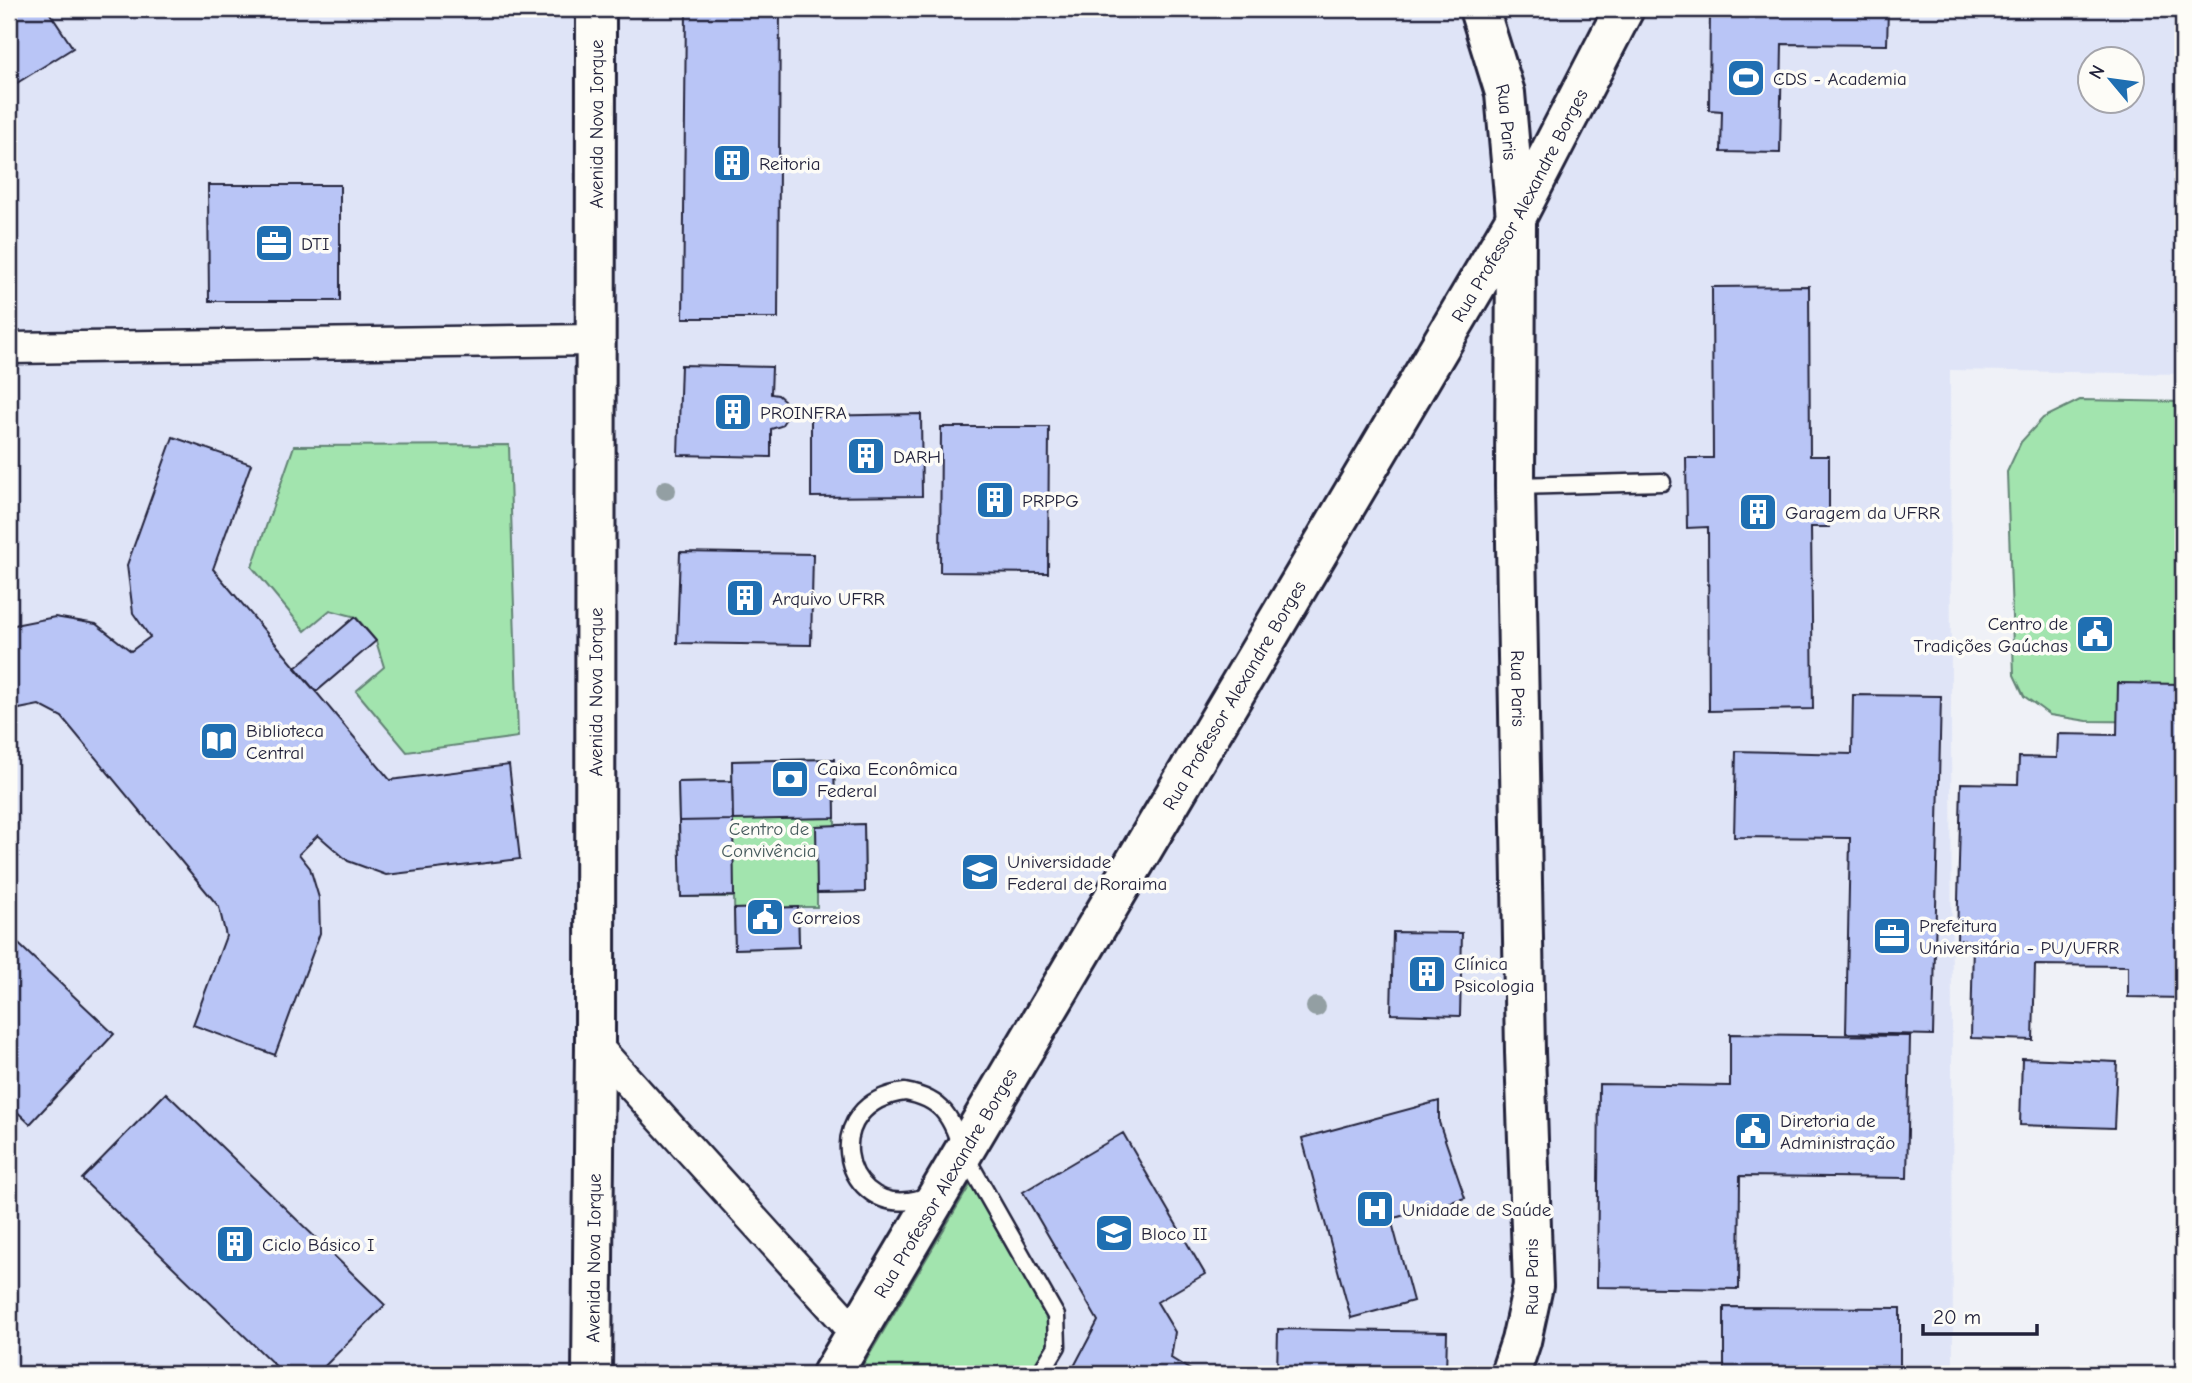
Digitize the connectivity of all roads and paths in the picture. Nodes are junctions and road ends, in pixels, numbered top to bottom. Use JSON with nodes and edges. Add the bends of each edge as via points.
{"nodes":[{"id":1,"x":596,"y":9,"type":"edge"},
{"id":2,"x":1479,"y":9,"type":"edge"},
{"id":3,"x":1624,"y":9,"type":"edge"},
{"id":4,"x":1516,"y":218,"type":"junction"},
{"id":5,"x":596,"y":340,"type":"junction"},
{"id":6,"x":9,"y":348,"type":"edge"},
{"id":7,"x":1662,"y":482,"type":"dead end"},
{"id":8,"x":1515,"y":486,"type":"junction"},
{"id":9,"x":595,"y":1045,"type":"junction"},
{"id":10,"x":963,"y":1152,"type":"junction"},
{"id":11,"x":1533,"y":1286,"type":"junction"},
{"id":12,"x":856,"y":1333,"type":"junction"},
{"id":13,"x":592,"y":1374,"type":"edge"},
{"id":14,"x":832,"y":1374,"type":"edge"},
{"id":15,"x":1040,"y":1374,"type":"edge"},
{"id":16,"x":1510,"y":1374,"type":"edge"},
{"id":17,"x":1528,"y":1374,"type":"edge"}],
"edges":[{"from":1,"to":5,"type":"street","name":"Avenida Nova Iorque"},
{"from":2,"to":4,"type":"street","name":"Rua Paris","via":[[1504,93]]},
{"from":3,"to":4,"type":"street","name":"Rua Professor Alexandre Borges"},
{"from":4,"to":8,"type":"street","name":"Rua Paris"},
{"from":4,"to":10,"type":"street","name":"Rua Professor Alexandre Borges"},
{"from":5,"to":6,"type":"street"},
{"from":5,"to":9,"type":"street","name":"Avenida Nova Iorque"},
{"from":7,"to":8,"type":"lane"},
{"from":8,"to":11,"type":"street","name":"Rua Paris"},
{"from":9,"to":12,"type":"street"},
{"from":9,"to":13,"type":"street","name":"Avenida Nova Iorque"},
{"from":10,"to":10,"type":"lane","via":[[948,1116],[937,1103],[905,1092],[872,1102],[860,1114],[848,1145],[857,1178],[869,1190],[901,1202],[933,1193]]},
{"from":10,"to":12,"type":"street","name":"Rua Professor Alexandre Borges"},
{"from":10,"to":15,"type":"lane","via":[[1056,1316],[1057,1346]]},
{"from":11,"to":16,"type":"street"},
{"from":11,"to":17,"type":"street","name":"Rua Paris"},
{"from":12,"to":14,"type":"street","name":"Rua Professor Alexandre Borges"}]}
